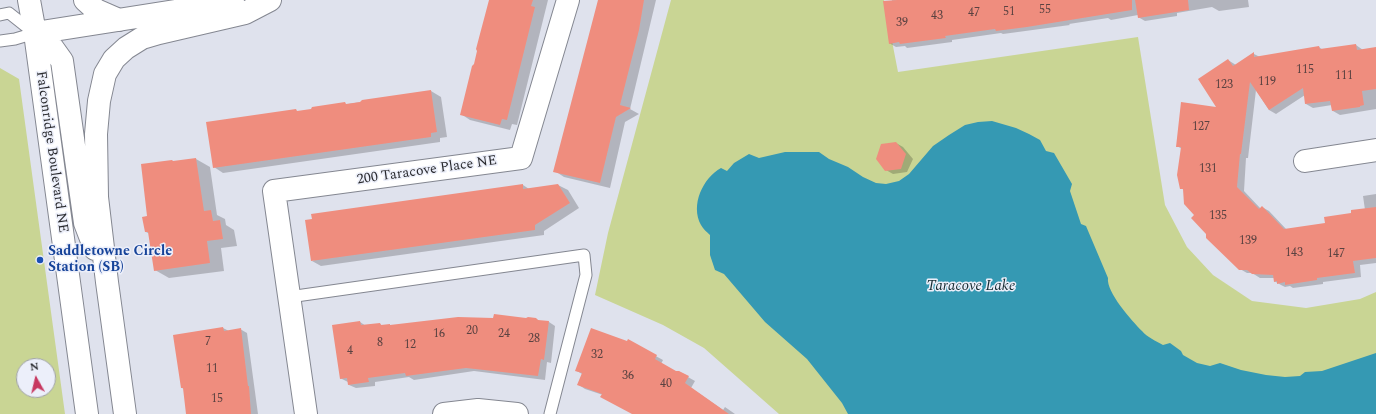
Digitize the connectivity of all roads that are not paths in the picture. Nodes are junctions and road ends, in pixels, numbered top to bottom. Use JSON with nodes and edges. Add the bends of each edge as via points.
{"nodes":[{"id":1,"x":29,"y":0,"type":"edge"},
{"id":2,"x":84,"y":0,"type":"edge"},
{"id":3,"x":244,"y":0,"type":"edge"},
{"id":4,"x":270,"y":0,"type":"edge"},
{"id":5,"x":568,"y":0,"type":"edge"},
{"id":6,"x":0,"y":14,"type":"edge"},
{"id":7,"x":119,"y":20,"type":"junction"},
{"id":8,"x":35,"y":33,"type":"junction"},
{"id":9,"x":0,"y":41,"type":"edge"},
{"id":10,"x":1376,"y":150,"type":"edge"},
{"id":11,"x":1305,"y":160,"type":"dead end"},
{"id":12,"x":107,"y":282,"type":"junction"},
{"id":13,"x":289,"y":296,"type":"junction"},
{"id":14,"x":87,"y":414,"type":"edge"},
{"id":15,"x":126,"y":414,"type":"edge"},
{"id":16,"x":306,"y":414,"type":"edge"},
{"id":17,"x":444,"y":414,"type":"edge"},
{"id":18,"x":517,"y":414,"type":"edge"},
{"id":19,"x":550,"y":414,"type":"edge"}],
"edges":[{"from":1,"to":8,"type":"main road","name":"Falconridge Boulevard NE"},
{"from":2,"to":7,"type":"main road","via":[[96,10]]},
{"from":3,"to":7,"type":"main road"},
{"from":4,"to":12,"type":"main road","via":[[245,13],[142,38],[114,59],[105,74],[99,101],[96,164],[97,197]]},
{"from":5,"to":13,"type":"main road","name":"200 Taracove Place NE","via":[[521,158],[274,191]]},
{"from":6,"to":8,"type":"lane","via":[[9,13]]},
{"from":7,"to":8,"type":"main road"},
{"from":8,"to":9,"type":"lane"},
{"from":8,"to":12,"type":"main road","via":[[52,47],[62,61],[85,223]]},
{"from":8,"to":14,"type":"main road","name":"Falconridge Boulevard NE"},
{"from":10,"to":11,"type":"main road"},
{"from":12,"to":15,"type":"main road"},
{"from":13,"to":16,"type":"main road"},
{"from":13,"to":19,"type":"lane","via":[[584,255],[586,275]]},
{"from":17,"to":18,"type":"main road","via":[[478,410]]}]}
